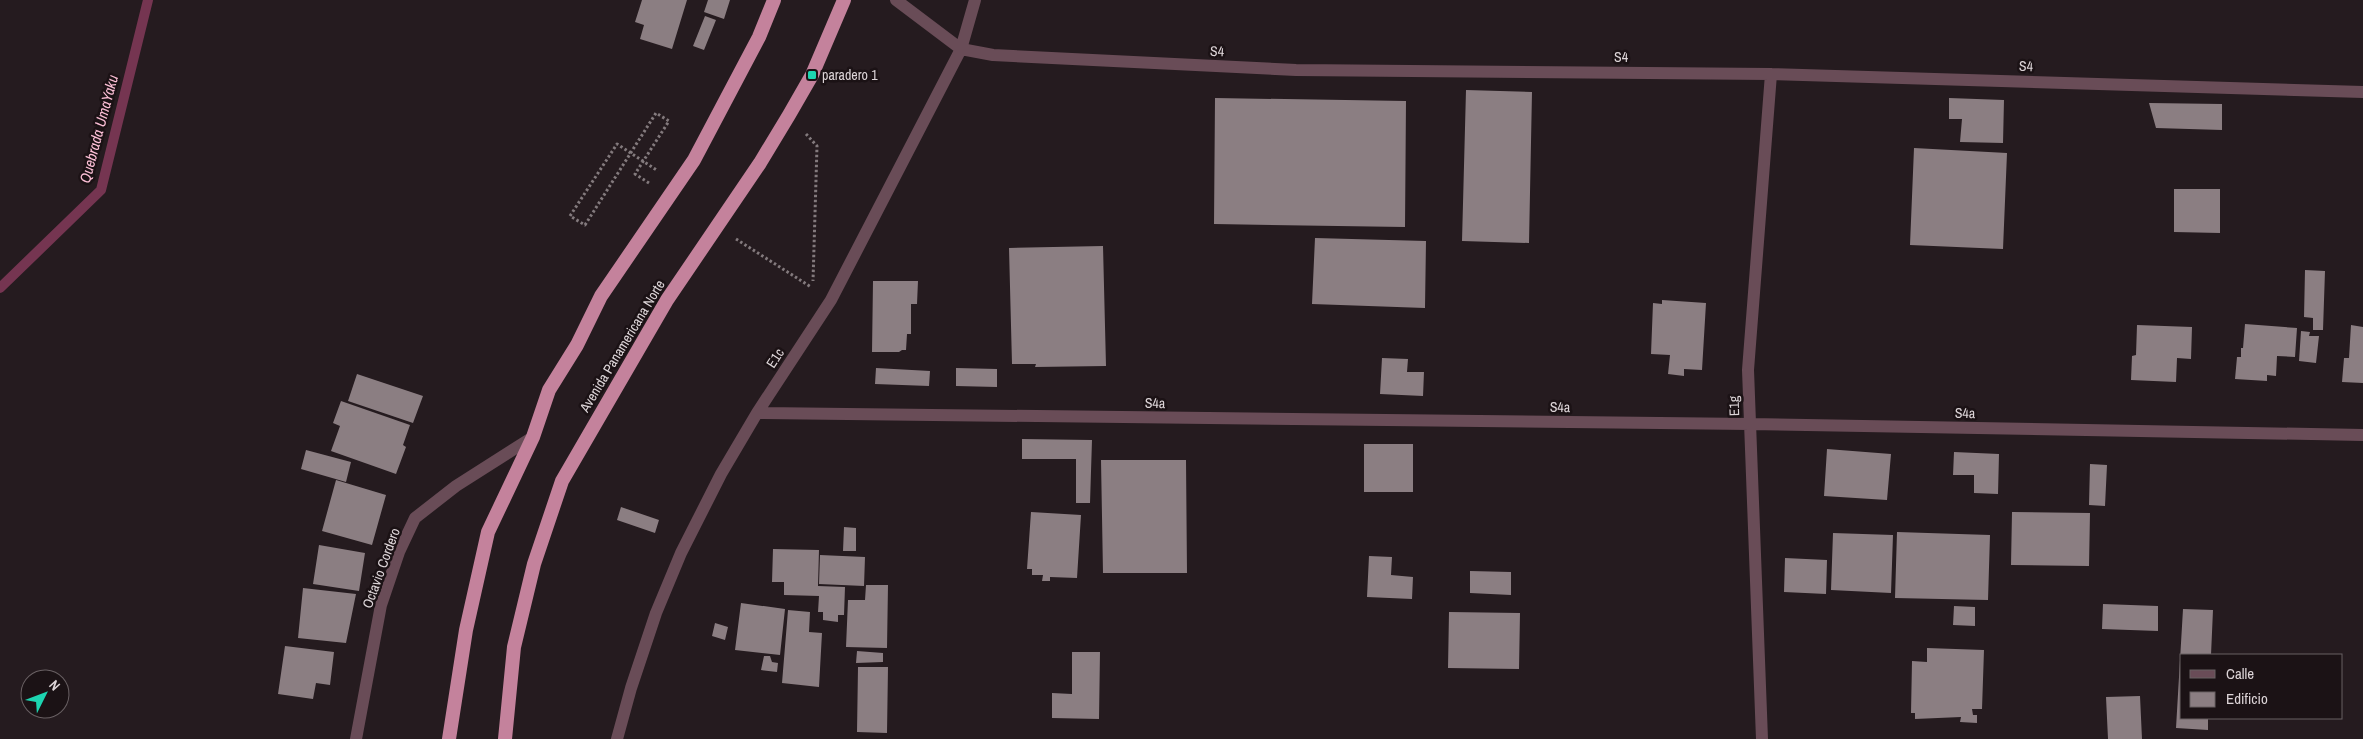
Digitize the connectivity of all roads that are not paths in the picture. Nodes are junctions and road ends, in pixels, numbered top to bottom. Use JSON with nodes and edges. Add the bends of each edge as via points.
{"nodes":[{"id":1,"x":774,"y":0,"type":"edge"},
{"id":2,"x":844,"y":0,"type":"edge"},
{"id":3,"x":896,"y":0,"type":"edge"},
{"id":4,"x":975,"y":0,"type":"edge"},
{"id":5,"x":961,"y":49,"type":"junction"},
{"id":6,"x":1771,"y":74,"type":"junction"},
{"id":7,"x":2363,"y":92,"type":"edge"},
{"id":8,"x":757,"y":414,"type":"junction"},
{"id":9,"x":1750,"y":424,"type":"junction"},
{"id":10,"x":2363,"y":436,"type":"edge"},
{"id":11,"x":532,"y":437,"type":"junction"},
{"id":12,"x":356,"y":739,"type":"edge"},
{"id":13,"x":449,"y":739,"type":"edge"},
{"id":14,"x":505,"y":739,"type":"edge"},
{"id":15,"x":617,"y":739,"type":"edge"},
{"id":16,"x":1762,"y":739,"type":"edge"}],
"edges":[{"from":1,"to":11,"type":"highway","via":[[759,37],[694,160],[601,296],[577,345],[549,390]]},
{"from":2,"to":14,"type":"highway","name":"Avenida Panamericana Norte","via":[[812,75],[789,115],[667,300],[562,481],[534,564],[514,646]]},
{"from":3,"to":5,"type":"street","name":"S4"},
{"from":4,"to":5,"type":"street","name":"E1c"},
{"from":5,"to":6,"type":"street","name":"S4","via":[[993,55],[1296,70]]},
{"from":5,"to":8,"type":"street","name":"E1c","via":[[831,300]]},
{"from":6,"to":7,"type":"street","name":"S4"},
{"from":6,"to":9,"type":"street","name":"E1g","via":[[1748,370]]},
{"from":8,"to":9,"type":"street","name":"S4a"},
{"from":8,"to":15,"type":"street","name":"E1c","via":[[721,474],[656,613],[630,688]]},
{"from":9,"to":10,"type":"street","name":"S4a"},
{"from":9,"to":16,"type":"street","name":"E1g"},
{"from":11,"to":12,"type":"street","name":"Octavio Cordero","via":[[456,486],[416,518],[399,552],[381,605]]},
{"from":11,"to":13,"type":"highway","via":[[488,532],[466,630]]}]}
